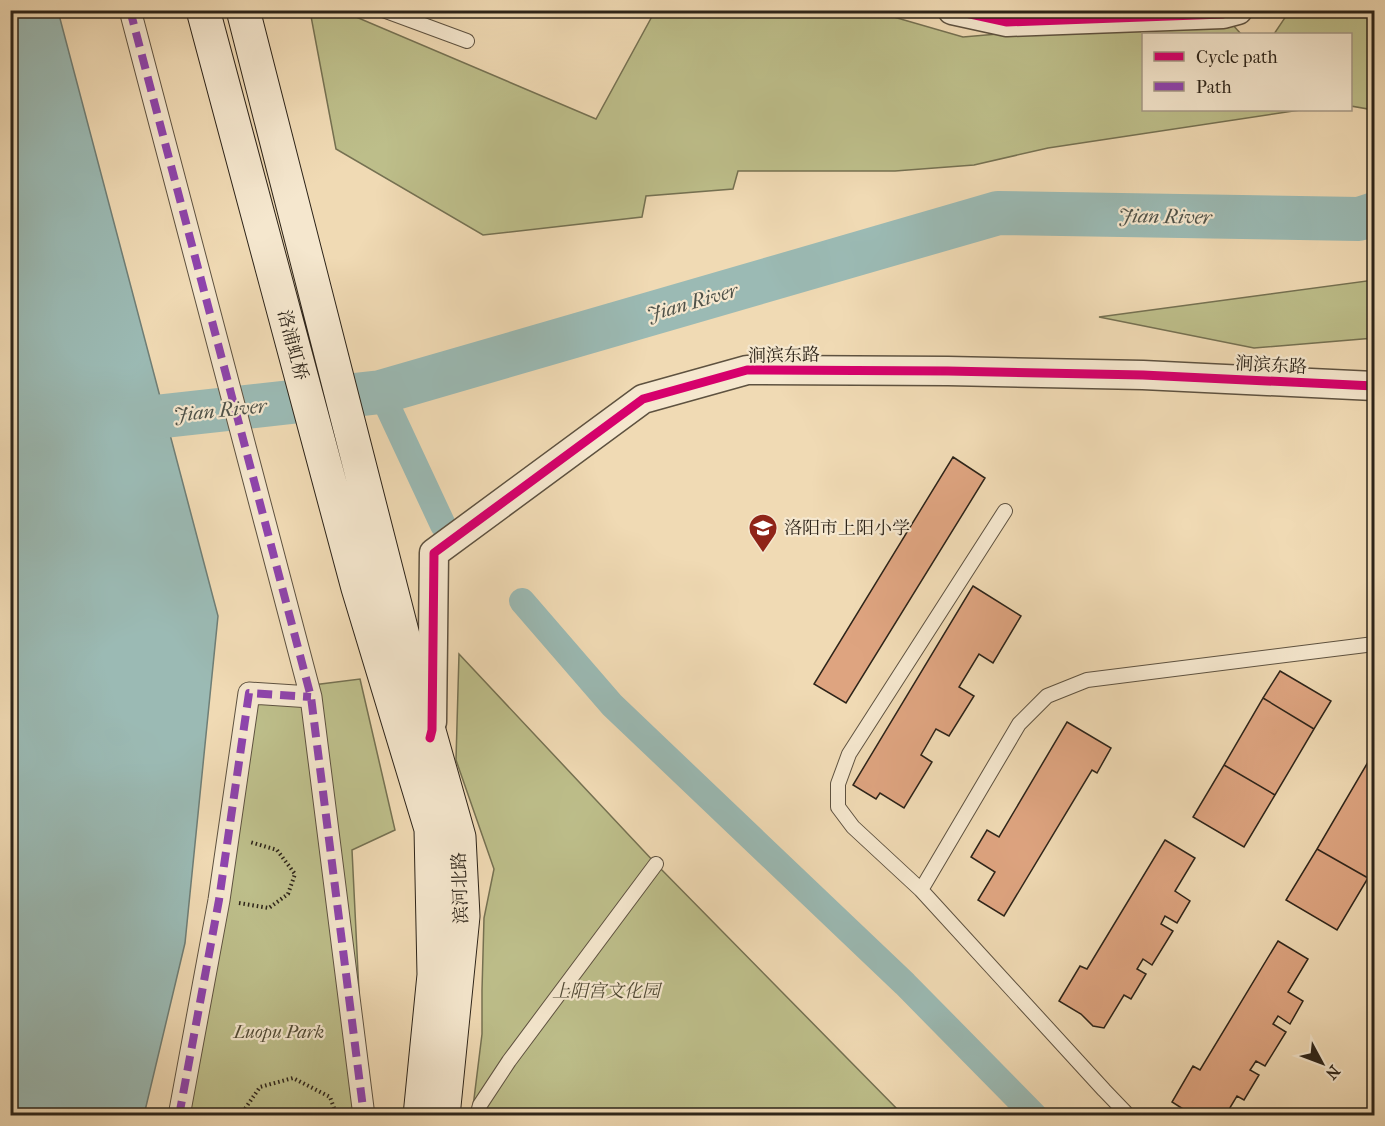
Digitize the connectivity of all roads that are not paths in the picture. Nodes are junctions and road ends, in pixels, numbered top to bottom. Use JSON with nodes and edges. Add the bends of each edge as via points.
{"nodes":[{"id":1,"x":130,"y":10,"type":"edge"},
{"id":2,"x":203,"y":10,"type":"edge"},
{"id":3,"x":243,"y":10,"type":"edge"},
{"id":4,"x":383,"y":10,"type":"edge"},
{"id":5,"x":952,"y":10,"type":"edge"},
{"id":6,"x":1238,"y":10,"type":"edge"},
{"id":7,"x":467,"y":41,"type":"dead end"},
{"id":8,"x":1374,"y":387,"type":"edge"},
{"id":9,"x":1005,"y":511,"type":"dead end"},
{"id":10,"x":1374,"y":644,"type":"edge"},
{"id":11,"x":398,"y":673,"type":"junction"},
{"id":12,"x":311,"y":697,"type":"junction"},
{"id":13,"x":430,"y":738,"type":"junction"},
{"id":14,"x":656,"y":864,"type":"dead end"},
{"id":15,"x":921,"y":890,"type":"junction"},
{"id":16,"x":179,"y":1116,"type":"edge"},
{"id":17,"x":364,"y":1116,"type":"edge"},
{"id":18,"x":420,"y":1116,"type":"edge"},
{"id":19,"x":443,"y":1116,"type":"edge"},
{"id":20,"x":477,"y":1116,"type":"edge"},
{"id":21,"x":1129,"y":1116,"type":"edge"}],
"edges":[{"from":1,"to":12,"type":"street"},
{"from":2,"to":11,"type":"main road","name":"洛浦虹桥","via":[[358,588]]},
{"from":3,"to":11,"type":"main road","name":"洛浦虹桥"},
{"from":4,"to":7,"type":"lane"},
{"from":5,"to":6,"type":"street","via":[[1007,22],[1223,14]]},
{"from":8,"to":13,"type":"street","name":"涧滨东路","via":[[1120,375],[747,370],[643,399],[434,553]]},
{"from":9,"to":15,"type":"lane","via":[[849,754],[838,784],[838,807],[853,827]]},
{"from":10,"to":15,"type":"lane","via":[[1087,680],[1047,696],[1019,724]]},
{"from":11,"to":13,"type":"main road","name":"滨河北路"},
{"from":11,"to":18,"type":"main road","name":"滨河北路","via":[[431,829],[434,975]]},
{"from":12,"to":16,"type":"street","via":[[249,693],[219,900]]},
{"from":12,"to":17,"type":"street"},
{"from":13,"to":19,"type":"main road","name":"滨河北路","via":[[459,837],[463,916]]},
{"from":14,"to":20,"type":"lane","via":[[509,1061]]},
{"from":15,"to":21,"type":"lane"}]}
